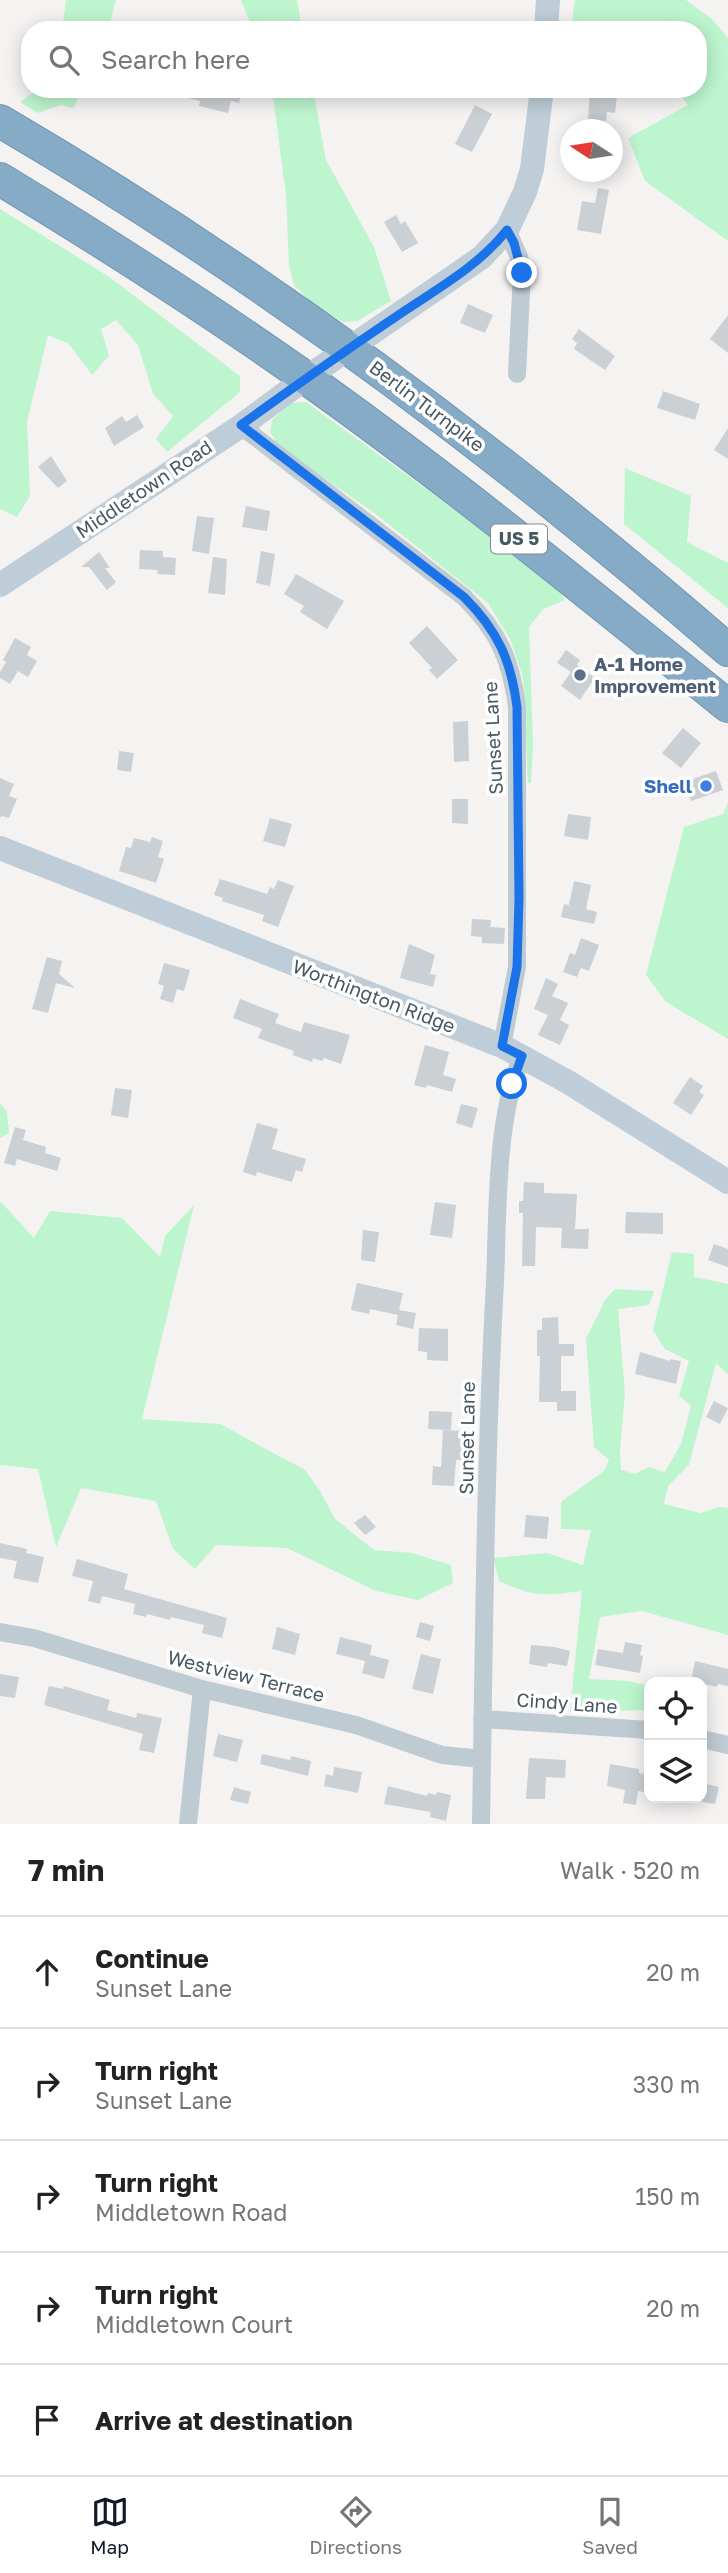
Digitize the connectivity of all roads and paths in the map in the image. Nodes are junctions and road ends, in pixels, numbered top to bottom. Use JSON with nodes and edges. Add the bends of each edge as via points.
{"nodes":[{"id":1,"x":548,"y":0,"type":"edge"},
{"id":2,"x":547,"y":21,"type":"edge"},
{"id":3,"x":541,"y":98,"type":"edge"},
{"id":4,"x":0,"y":121,"type":"edge"},
{"id":5,"x":0,"y":179,"type":"edge"},
{"id":6,"x":507,"y":230,"type":"junction"},
{"id":7,"x":350,"y":348,"type":"junction"},
{"id":8,"x":517,"y":374,"type":"dead end"},
{"id":9,"x":306,"y":378,"type":"junction"},
{"id":10,"x":241,"y":425,"type":"junction"},
{"id":11,"x":0,"y":585,"type":"edge"},
{"id":12,"x":728,"y":650,"type":"edge"},
{"id":13,"x":728,"y":706,"type":"edge"},
{"id":14,"x":0,"y":848,"type":"edge"},
{"id":15,"x":512,"y":1051,"type":"junction"},
{"id":16,"x":728,"y":1182,"type":"edge"},
{"id":17,"x":0,"y":1632,"type":"edge"},
{"id":18,"x":202,"y":1689,"type":"junction"},
{"id":19,"x":482,"y":1719,"type":"junction"},
{"id":20,"x":644,"y":1730,"type":"edge"},
{"id":21,"x":706,"y":1740,"type":"edge"},
{"id":22,"x":728,"y":1745,"type":"edge"},
{"id":23,"x":482,"y":1759,"type":"junction"},
{"id":24,"x":188,"y":1824,"type":"edge"},
{"id":25,"x":481,"y":1824,"type":"edge"}],
"edges":[{"from":1,"to":2,"type":"street"},
{"from":3,"to":6,"type":"street","name":"Middletown Road","via":[[532,169]]},
{"from":4,"to":7,"type":"highway","name":"Berlin Turnpike","number":"US 5","via":[[147,211]]},
{"from":5,"to":9,"type":"highway","number":"US 5","via":[[142,267]]},
{"from":6,"to":7,"type":"street","name":"Middletown Road","via":[[469,268]]},
{"from":6,"to":8,"type":"street","via":[[522,273]]},
{"from":7,"to":9,"type":"street","name":"Middletown Road"},
{"from":7,"to":12,"type":"highway","name":"Berlin Turnpike","number":"US 5","via":[[560,509]]},
{"from":9,"to":10,"type":"street","name":"Middletown Road"},
{"from":9,"to":13,"type":"highway","number":"US 5","via":[[466,497]]},
{"from":10,"to":11,"type":"street","name":"Middletown Road"},
{"from":10,"to":15,"type":"street","name":"Sunset Lane","via":[[464,597],[489,624],[506,656],[517,707],[519,898]]},
{"from":14,"to":15,"type":"street","name":"Worthington Ridge"},
{"from":15,"to":16,"type":"street","name":"Worthington Ridge"},
{"from":15,"to":19,"type":"street","name":"Sunset Lane","via":[[489,1380]]},
{"from":17,"to":18,"type":"street","name":"Westview Terrace"},
{"from":18,"to":23,"type":"street","name":"Westview Terrace","via":[[356,1725],[442,1755]]},
{"from":18,"to":24,"type":"street"},
{"from":19,"to":20,"type":"street","name":"Cindy Lane"},
{"from":19,"to":23,"type":"street","name":"Sunset Lane"},
{"from":21,"to":22,"type":"street"},
{"from":23,"to":25,"type":"street","name":"Sunset Lane"}]}
